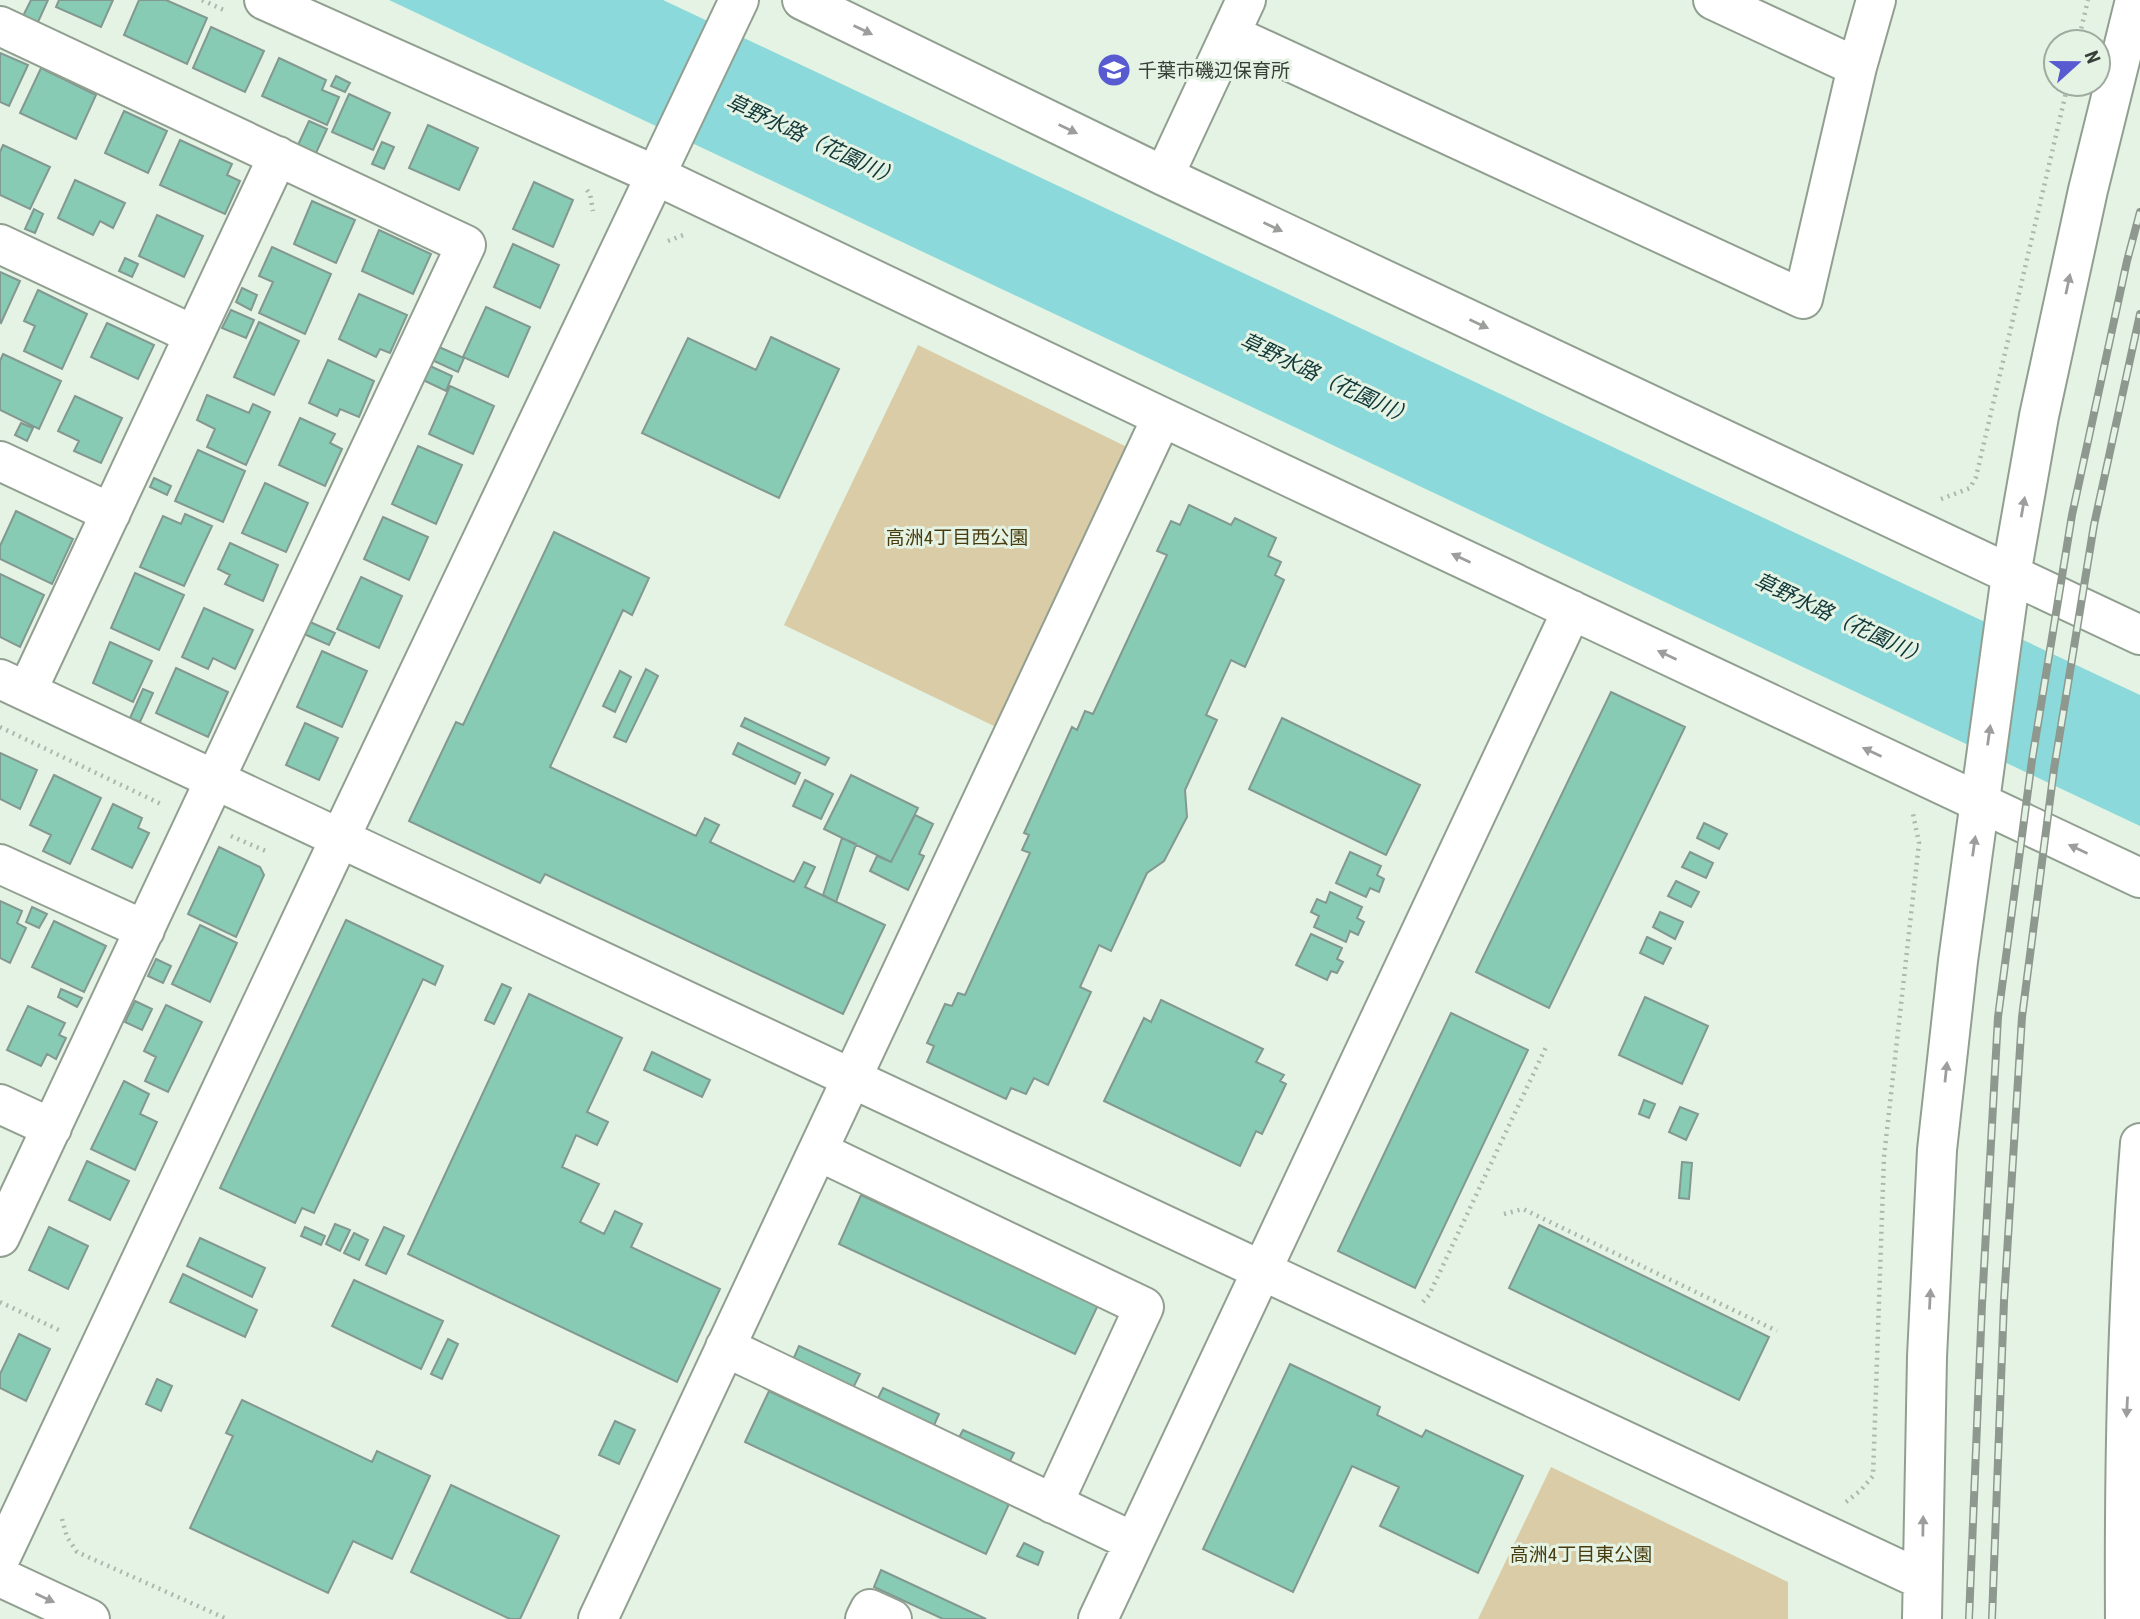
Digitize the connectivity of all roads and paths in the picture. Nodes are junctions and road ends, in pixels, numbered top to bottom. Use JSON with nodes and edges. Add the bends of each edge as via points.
{"nodes":[{"id":1,"x":264,"y":0,"type":"edge"},
{"id":2,"x":739,"y":0,"type":"edge"},
{"id":3,"x":802,"y":0,"type":"edge"},
{"id":4,"x":1246,"y":0,"type":"edge"},
{"id":5,"x":1713,"y":0,"type":"edge"},
{"id":6,"x":1876,"y":0,"type":"edge"},
{"id":7,"x":2088,"y":0,"type":"edge"},
{"id":8,"x":2134,"y":0,"type":"edge"},
{"id":9,"x":0,"y":26,"type":"edge"},
{"id":10,"x":2081,"y":28,"type":"edge"},
{"id":11,"x":1230,"y":34,"type":"junction"},
{"id":12,"x":1857,"y":67,"type":"junction"},
{"id":13,"x":2065,"y":98,"type":"edge"},
{"id":14,"x":278,"y":156,"type":"junction"},
{"id":15,"x":655,"y":175,"type":"junction"},
{"id":16,"x":1164,"y":176,"type":"junction"},
{"id":17,"x":689,"y":233,"type":"dead end"},
{"id":18,"x":664,"y":242,"type":"dead end"},
{"id":19,"x":0,"y":244,"type":"edge"},
{"id":20,"x":194,"y":335,"type":"junction"},
{"id":21,"x":1162,"y":417,"type":"junction"},
{"id":22,"x":0,"y":461,"type":"edge"},
{"id":23,"x":1935,"y":501,"type":"dead end"},
{"id":24,"x":111,"y":513,"type":"junction"},
{"id":25,"x":2011,"y":575,"type":"junction"},
{"id":26,"x":1572,"y":610,"type":"junction"},
{"id":27,"x":2140,"y":635,"type":"edge"},
{"id":28,"x":14,"y":685,"type":"edge"},
{"id":29,"x":0,"y":727,"type":"edge"},
{"id":30,"x":215,"y":780,"type":"junction"},
{"id":31,"x":1980,"y":802,"type":"junction"},
{"id":32,"x":166,"y":806,"type":"dead end"},
{"id":33,"x":1912,"y":810,"type":"dead end"},
{"id":34,"x":340,"y":838,"type":"junction"},
{"id":35,"x":0,"y":864,"type":"edge"},
{"id":36,"x":2140,"y":877,"type":"edge"},
{"id":37,"x":145,"y":930,"type":"junction"},
{"id":38,"x":1546,"y":1047,"type":"dead end"},
{"id":39,"x":851,"y":1078,"type":"junction"},
{"id":40,"x":0,"y":1104,"type":"edge"},
{"id":41,"x":52,"y":1128,"type":"junction"},
{"id":42,"x":2140,"y":1143,"type":"edge"},
{"id":43,"x":818,"y":1151,"type":"junction"},
{"id":44,"x":1504,"y":1214,"type":"dead end"},
{"id":45,"x":0,"y":1237,"type":"edge"},
{"id":46,"x":1261,"y":1270,"type":"junction"},
{"id":47,"x":0,"y":1301,"type":"edge"},
{"id":48,"x":1422,"y":1304,"type":"dead end"},
{"id":49,"x":1777,"y":1331,"type":"dead end"},
{"id":50,"x":73,"y":1337,"type":"dead end"},
{"id":51,"x":725,"y":1348,"type":"junction"},
{"id":52,"x":1844,"y":1503,"type":"dead end"},
{"id":53,"x":1053,"y":1504,"type":"junction"},
{"id":54,"x":61,"y":1514,"type":"dead end"},
{"id":55,"x":1134,"y":1542,"type":"junction"},
{"id":56,"x":0,"y":1559,"type":"edge"},
{"id":57,"x":0,"y":1577,"type":"edge"},
{"id":58,"x":1922,"y":1580,"type":"junction"},
{"id":59,"x":601,"y":1618,"type":"edge"},
{"id":60,"x":90,"y":1619,"type":"edge"},
{"id":61,"x":226,"y":1619,"type":"edge"},
{"id":62,"x":865,"y":1619,"type":"edge"},
{"id":63,"x":892,"y":1619,"type":"edge"},
{"id":64,"x":1098,"y":1619,"type":"edge"},
{"id":65,"x":1922,"y":1619,"type":"edge"},
{"id":66,"x":2125,"y":1619,"type":"edge"}],
"edges":[{"from":1,"to":15,"type":"street"},
{"from":2,"to":15,"type":"street"},
{"from":3,"to":16,"type":"street","one_way":true},
{"from":4,"to":11,"type":"street"},
{"from":5,"to":12,"type":"street"},
{"from":6,"to":12,"type":"street"},
{"from":7,"to":10,"type":"path"},
{"from":25,"to":8,"type":"street","one_way":true,"via":[[2039,416]]},
{"from":9,"to":14,"type":"street"},
{"from":11,"to":12,"type":"street","via":[[1803,299]]},
{"from":11,"to":16,"type":"street"},
{"from":13,"to":23,"type":"path","via":[[1976,477],[1970,488]]},
{"from":14,"to":20,"type":"street"},
{"from":14,"to":30,"type":"street","via":[[466,245]]},
{"from":15,"to":21,"type":"street"},
{"from":15,"to":34,"type":"street"},
{"from":16,"to":25,"type":"street","one_way":true},
{"from":17,"to":18,"type":"path"},
{"from":19,"to":20,"type":"street"},
{"from":20,"to":24,"type":"street"},
{"from":26,"to":21,"type":"street","one_way":true},
{"from":21,"to":39,"type":"street"},
{"from":22,"to":24,"type":"street"},
{"from":24,"to":28,"type":"street"},
{"from":25,"to":27,"type":"street"},
{"from":31,"to":25,"type":"street","one_way":true},
{"from":31,"to":26,"type":"street","one_way":true},
{"from":26,"to":46,"type":"street"},
{"from":28,"to":30,"type":"street"},
{"from":29,"to":32,"type":"path"},
{"from":30,"to":34,"type":"street"},
{"from":30,"to":37,"type":"street"},
{"from":36,"to":31,"type":"street","one_way":true},
{"from":58,"to":31,"type":"street","one_way":true,"via":[[1937,1150]]},
{"from":33,"to":52,"type":"path","via":[[1919,843],[1884,1157],[1873,1476]]},
{"from":34,"to":39,"type":"street"},
{"from":34,"to":56,"type":"street"},
{"from":35,"to":37,"type":"street"},
{"from":37,"to":41,"type":"street"},
{"from":38,"to":48,"type":"path"},
{"from":39,"to":43,"type":"street"},
{"from":39,"to":46,"type":"street"},
{"from":40,"to":41,"type":"street"},
{"from":41,"to":45,"type":"street"},
{"from":42,"to":66,"type":"street","one_way":true,"via":[[2124,1458]]},
{"from":43,"to":51,"type":"street"},
{"from":43,"to":53,"type":"street","via":[[1144,1307]]},
{"from":44,"to":49,"type":"path","via":[[1523,1209]]},
{"from":46,"to":55,"type":"street"},
{"from":46,"to":58,"type":"street"},
{"from":47,"to":50,"type":"path"},
{"from":51,"to":53,"type":"street"},
{"from":51,"to":59,"type":"street"},
{"from":53,"to":55,"type":"street"},
{"from":54,"to":61,"type":"path","via":[[77,1552]]},
{"from":55,"to":64,"type":"street"},
{"from":57,"to":60,"type":"street","one_way":true},
{"from":58,"to":65,"type":"street"},
{"from":62,"to":63,"type":"street","via":[[870,1609]]}]}
